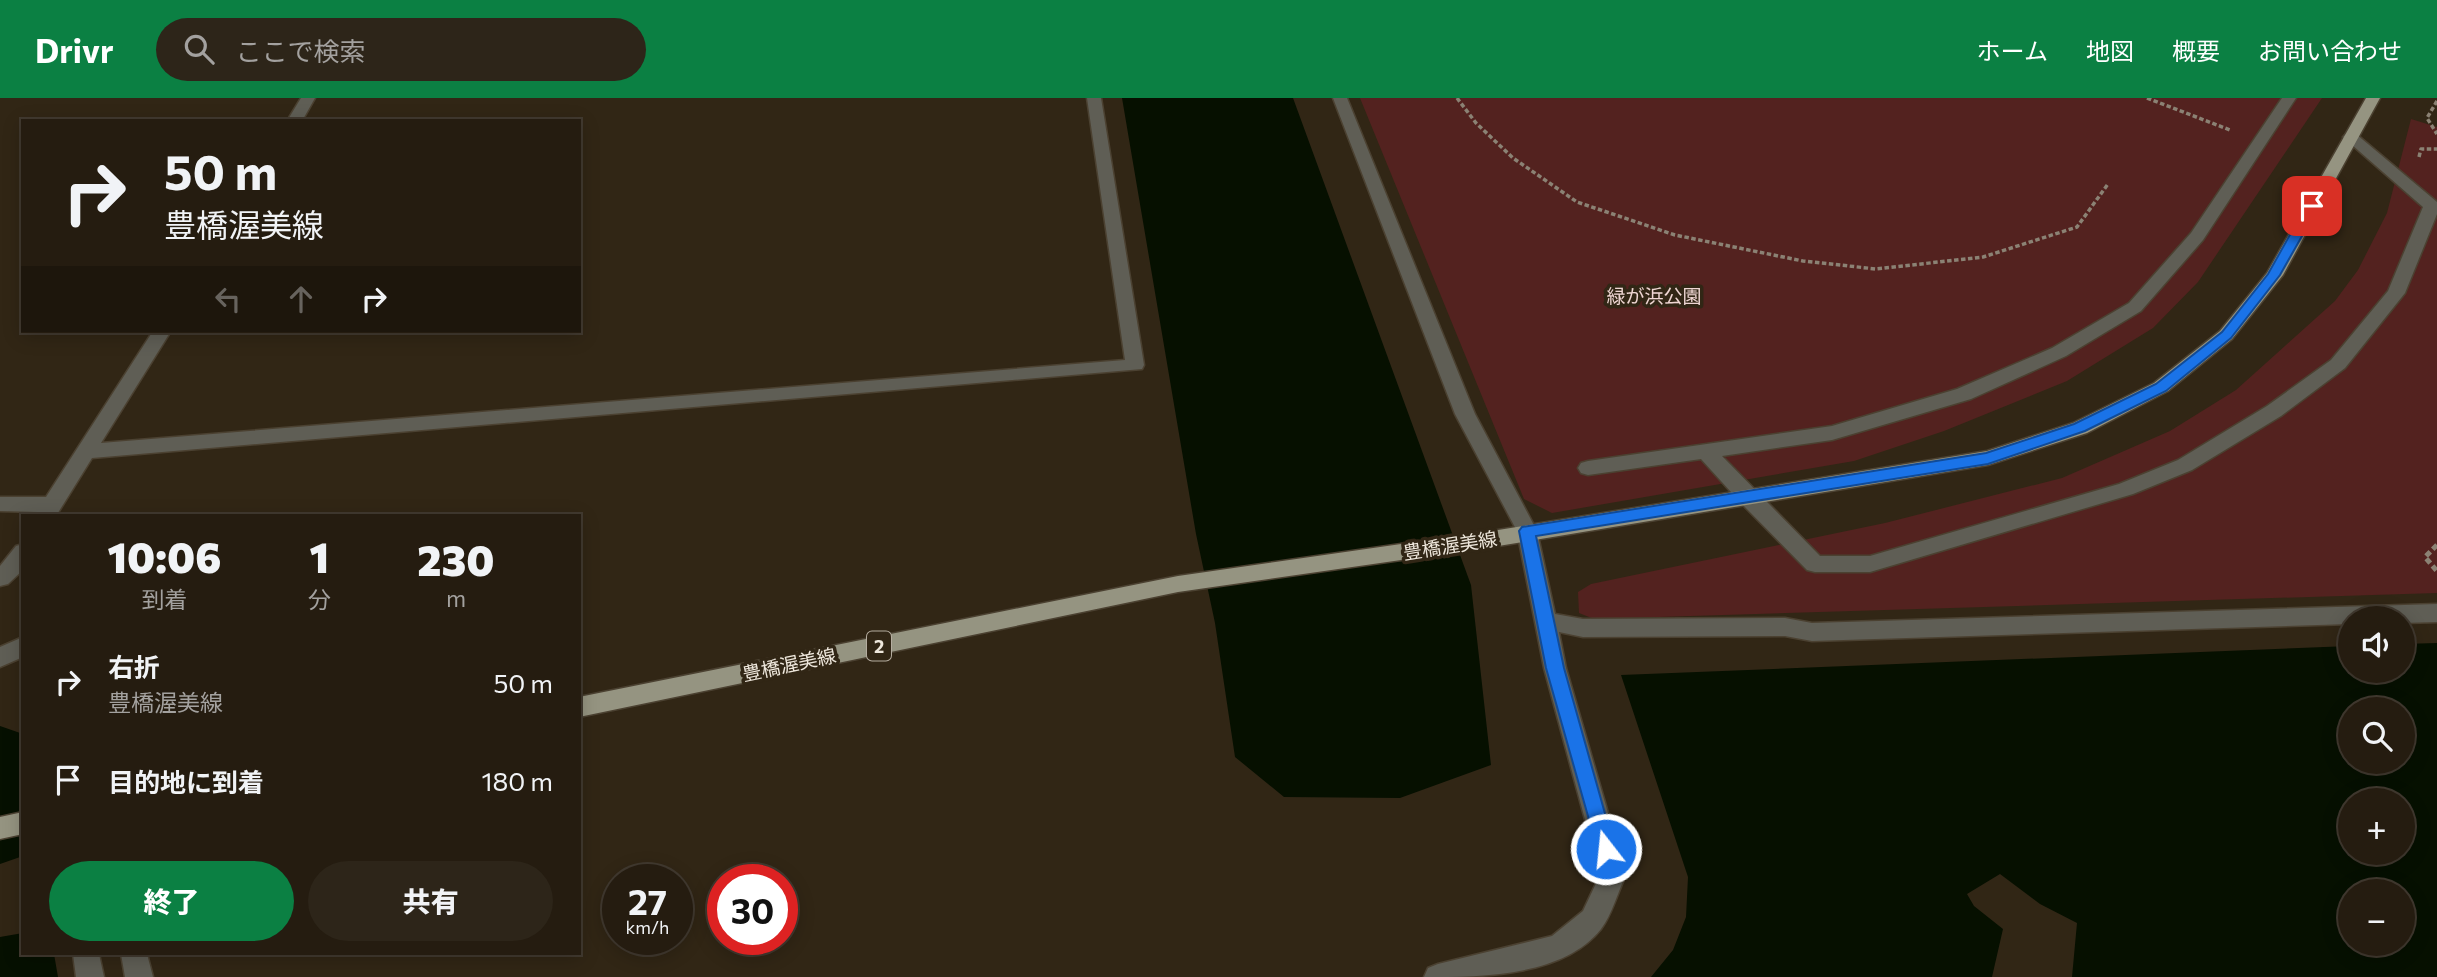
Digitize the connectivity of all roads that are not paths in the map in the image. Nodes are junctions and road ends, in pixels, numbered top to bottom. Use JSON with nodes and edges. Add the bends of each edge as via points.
{"nodes":[{"id":1,"x":308,"y":98,"type":"edge"},
{"id":2,"x":1094,"y":98,"type":"edge"},
{"id":3,"x":1340,"y":98,"type":"edge"},
{"id":4,"x":2289,"y":98,"type":"edge"},
{"id":5,"x":2373,"y":98,"type":"edge"},
{"id":6,"x":294,"y":119,"type":"edge"},
{"id":7,"x":2351,"y":137,"type":"junction"},
{"id":8,"x":161,"y":333,"type":"edge"},
{"id":9,"x":87,"y":451,"type":"junction"},
{"id":10,"x":1706,"y":451,"type":"junction"},
{"id":11,"x":1588,"y":468,"type":"dead end"},
{"id":12,"x":1748,"y":498,"type":"junction"},
{"id":13,"x":0,"y":504,"type":"edge"},
{"id":14,"x":49,"y":511,"type":"edge"},
{"id":15,"x":1527,"y":531,"type":"junction"},
{"id":16,"x":2437,"y":613,"type":"edge"},
{"id":17,"x":1544,"y":620,"type":"junction"},
{"id":18,"x":21,"y":647,"type":"edge"},
{"id":19,"x":0,"y":659,"type":"edge"},
{"id":20,"x":581,"y":707,"type":"edge"},
{"id":21,"x":21,"y":823,"type":"edge"},
{"id":22,"x":0,"y":828,"type":"edge"},
{"id":23,"x":86,"y":955,"type":"edge"},
{"id":24,"x":134,"y":955,"type":"edge"},
{"id":25,"x":90,"y":977,"type":"edge"},
{"id":26,"x":139,"y":977,"type":"edge"},
{"id":27,"x":1438,"y":977,"type":"edge"}],
"edges":[{"from":1,"to":6,"type":"street"},
{"from":2,"to":9,"type":"street","via":[[1135,365]]},
{"from":3,"to":15,"type":"street","via":[[1465,414]]},
{"from":4,"to":10,"type":"street","via":[[2197,236],[2135,307],[2059,352],[1965,394],[1832,433]]},
{"from":5,"to":7,"type":"main road","name":"豊橋渥美線","number":"2"},
{"from":7,"to":12,"type":"main road","name":"豊橋渥美線","number":"2","via":[[2274,275],[2227,335],[2161,387],[2080,428],[1988,458]]},
{"from":7,"to":12,"type":"street","via":[[2432,206],[2396,293],[2338,364],[2274,411],[2185,465],[2126,489],[1870,564],[1815,564]]},
{"from":8,"to":9,"type":"street"},
{"from":9,"to":14,"type":"street"},
{"from":10,"to":11,"type":"street"},
{"from":10,"to":12,"type":"street"},
{"from":12,"to":15,"type":"main road","name":"豊橋渥美線","number":"2"},
{"from":13,"to":14,"type":"street"},
{"from":15,"to":17,"type":"street"},
{"from":15,"to":20,"type":"main road","name":"豊橋渥美線","number":"2","via":[[1178,584]]},
{"from":16,"to":17,"type":"street","via":[[1812,632],[1785,627],[1583,628]]},
{"from":17,"to":27,"type":"street","via":[[1613,875],[1592,919],[1559,947]]},
{"from":18,"to":19,"type":"street"},
{"from":21,"to":22,"type":"main road"},
{"from":23,"to":25,"type":"street"},
{"from":24,"to":26,"type":"street"}]}
